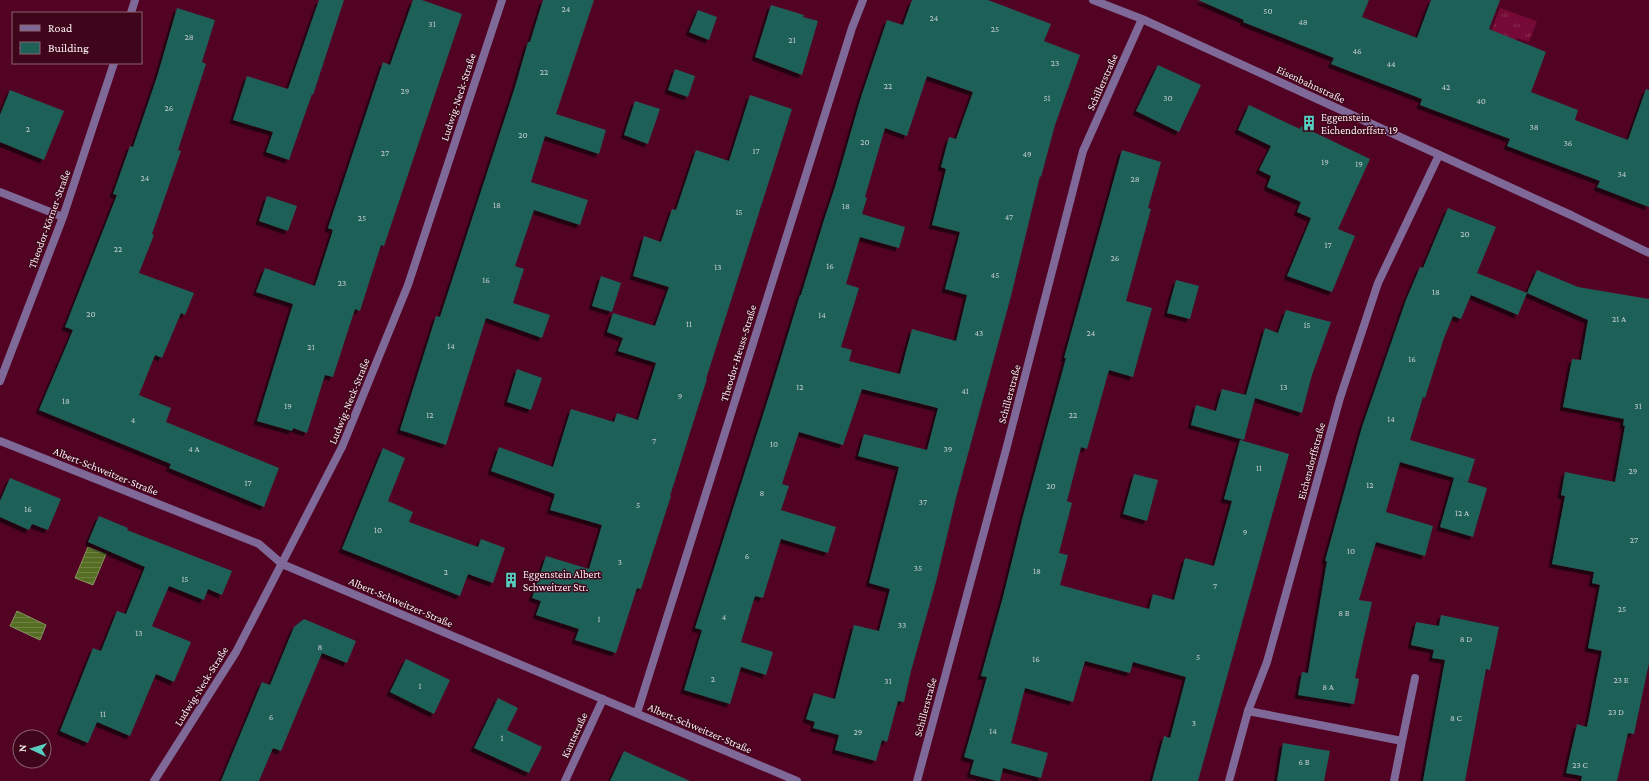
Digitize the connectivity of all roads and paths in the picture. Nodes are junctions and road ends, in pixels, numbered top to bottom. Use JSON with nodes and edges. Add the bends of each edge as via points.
{"nodes":[{"id":1,"x":135,"y":0,"type":"edge"},
{"id":2,"x":502,"y":0,"type":"edge"},
{"id":3,"x":863,"y":0,"type":"edge"},
{"id":4,"x":1093,"y":0,"type":"edge"},
{"id":5,"x":131,"y":12,"type":"edge"},
{"id":6,"x":1142,"y":19,"type":"junction"},
{"id":7,"x":114,"y":64,"type":"edge"},
{"id":8,"x":1439,"y":155,"type":"junction"},
{"id":9,"x":0,"y":192,"type":"edge"},
{"id":10,"x":63,"y":217,"type":"junction"},
{"id":11,"x":1649,"y":253,"type":"edge"},
{"id":12,"x":0,"y":380,"type":"edge"},
{"id":13,"x":0,"y":441,"type":"edge"},
{"id":14,"x":282,"y":564,"type":"junction"},
{"id":15,"x":1415,"y":678,"type":"dead end"},
{"id":16,"x":603,"y":699,"type":"junction"},
{"id":17,"x":1248,"y":711,"type":"junction"},
{"id":18,"x":637,"y":713,"type":"junction"},
{"id":19,"x":1402,"y":741,"type":"junction"},
{"id":20,"x":154,"y":781,"type":"edge"},
{"id":21,"x":564,"y":781,"type":"edge"},
{"id":22,"x":797,"y":781,"type":"edge"},
{"id":23,"x":917,"y":781,"type":"edge"},
{"id":24,"x":1229,"y":781,"type":"edge"},
{"id":25,"x":1394,"y":781,"type":"edge"}],
"edges":[{"from":1,"to":5,"type":"street"},
{"from":2,"to":14,"type":"street","name":"Ludwig-Neck-Straße","via":[[408,285],[342,447]]},
{"from":3,"to":18,"type":"street","name":"Theodor-Heuss-Straße","via":[[852,28]]},
{"from":4,"to":6,"type":"street","name":"Eisenbahnstraße"},
{"from":6,"to":8,"type":"street","name":"Eisenbahnstraße"},
{"from":6,"to":23,"type":"street","name":"Schillerstraße","via":[[1083,151]]},
{"from":7,"to":10,"type":"street","name":"Theodor-Körner-Straße"},
{"from":8,"to":11,"type":"street","name":"Eisenbahnstraße"},
{"from":8,"to":17,"type":"street","name":"Eichendorffstraße","via":[[1378,283],[1340,398],[1267,662]]},
{"from":9,"to":10,"type":"street"},
{"from":10,"to":12,"type":"street","name":"Theodor-Körner-Straße"},
{"from":13,"to":14,"type":"street","name":"Albert-Schweitzer-Straße","via":[[259,544]]},
{"from":14,"to":16,"type":"street","name":"Albert-Schweitzer-Straße"},
{"from":14,"to":20,"type":"street","name":"Ludwig-Neck-Straße","via":[[236,652]]},
{"from":15,"to":19,"type":"street"},
{"from":16,"to":18,"type":"street","name":"Albert-Schweitzer-Straße"},
{"from":16,"to":21,"type":"street","name":"Kantstraße"},
{"from":17,"to":19,"type":"street"},
{"from":17,"to":24,"type":"street","name":"Eichendorffstraße"},
{"from":18,"to":22,"type":"street","name":"Albert-Schweitzer-Straße"},
{"from":19,"to":25,"type":"street"}]}
